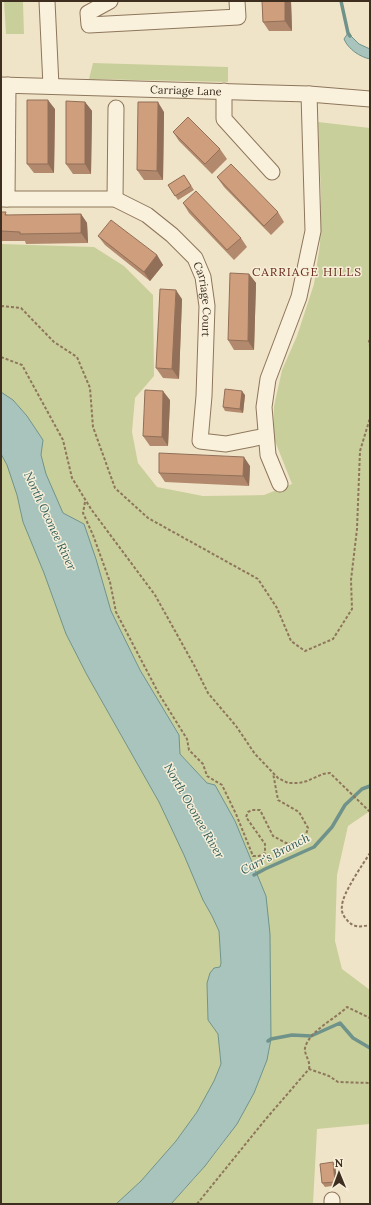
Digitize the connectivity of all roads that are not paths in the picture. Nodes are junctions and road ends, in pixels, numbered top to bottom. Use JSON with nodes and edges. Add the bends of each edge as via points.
{"nodes":[{"id":1,"x":47,"y":1,"type":"edge"},
{"id":2,"x":110,"y":1,"type":"edge"},
{"id":3,"x":237,"y":1,"type":"edge"},
{"id":4,"x":5,"y":85,"type":"edge"},
{"id":5,"x":51,"y":86,"type":"junction"},
{"id":6,"x":224,"y":91,"type":"junction"},
{"id":7,"x":309,"y":94,"type":"junction"},
{"id":8,"x":370,"y":99,"type":"edge"},
{"id":9,"x":116,"y":108,"type":"dead end"},
{"id":10,"x":272,"y":172,"type":"dead end"},
{"id":11,"x":4,"y":199,"type":"edge"},
{"id":12,"x":115,"y":199,"type":"junction"},
{"id":13,"x":266,"y":436,"type":"junction"},
{"id":14,"x":280,"y":484,"type":"dead end"}],
"edges":[{"from":1,"to":5,"type":"street"},
{"from":2,"to":3,"type":"street","via":[[88,13],[89,25],[238,17]]},
{"from":4,"to":5,"type":"street","name":"Carriage Lane"},
{"from":4,"to":11,"type":"street"},
{"from":5,"to":6,"type":"street","name":"Carriage Lane"},
{"from":6,"to":7,"type":"street","name":"Carriage Lane"},
{"from":6,"to":10,"type":"street","via":[[224,119]]},
{"from":7,"to":8,"type":"street","name":"Carriage Lane"},
{"from":7,"to":13,"type":"street","via":[[313,231],[299,297],[268,379],[264,407]]},
{"from":9,"to":12,"type":"street"},
{"from":11,"to":12,"type":"street","name":"Carriage Court"},
{"from":12,"to":13,"type":"street","name":"Carriage Court","via":[[147,215],[172,235],[196,258],[203,277],[207,306],[200,441],[226,444]]},
{"from":13,"to":14,"type":"street","via":[[268,456]]}]}
